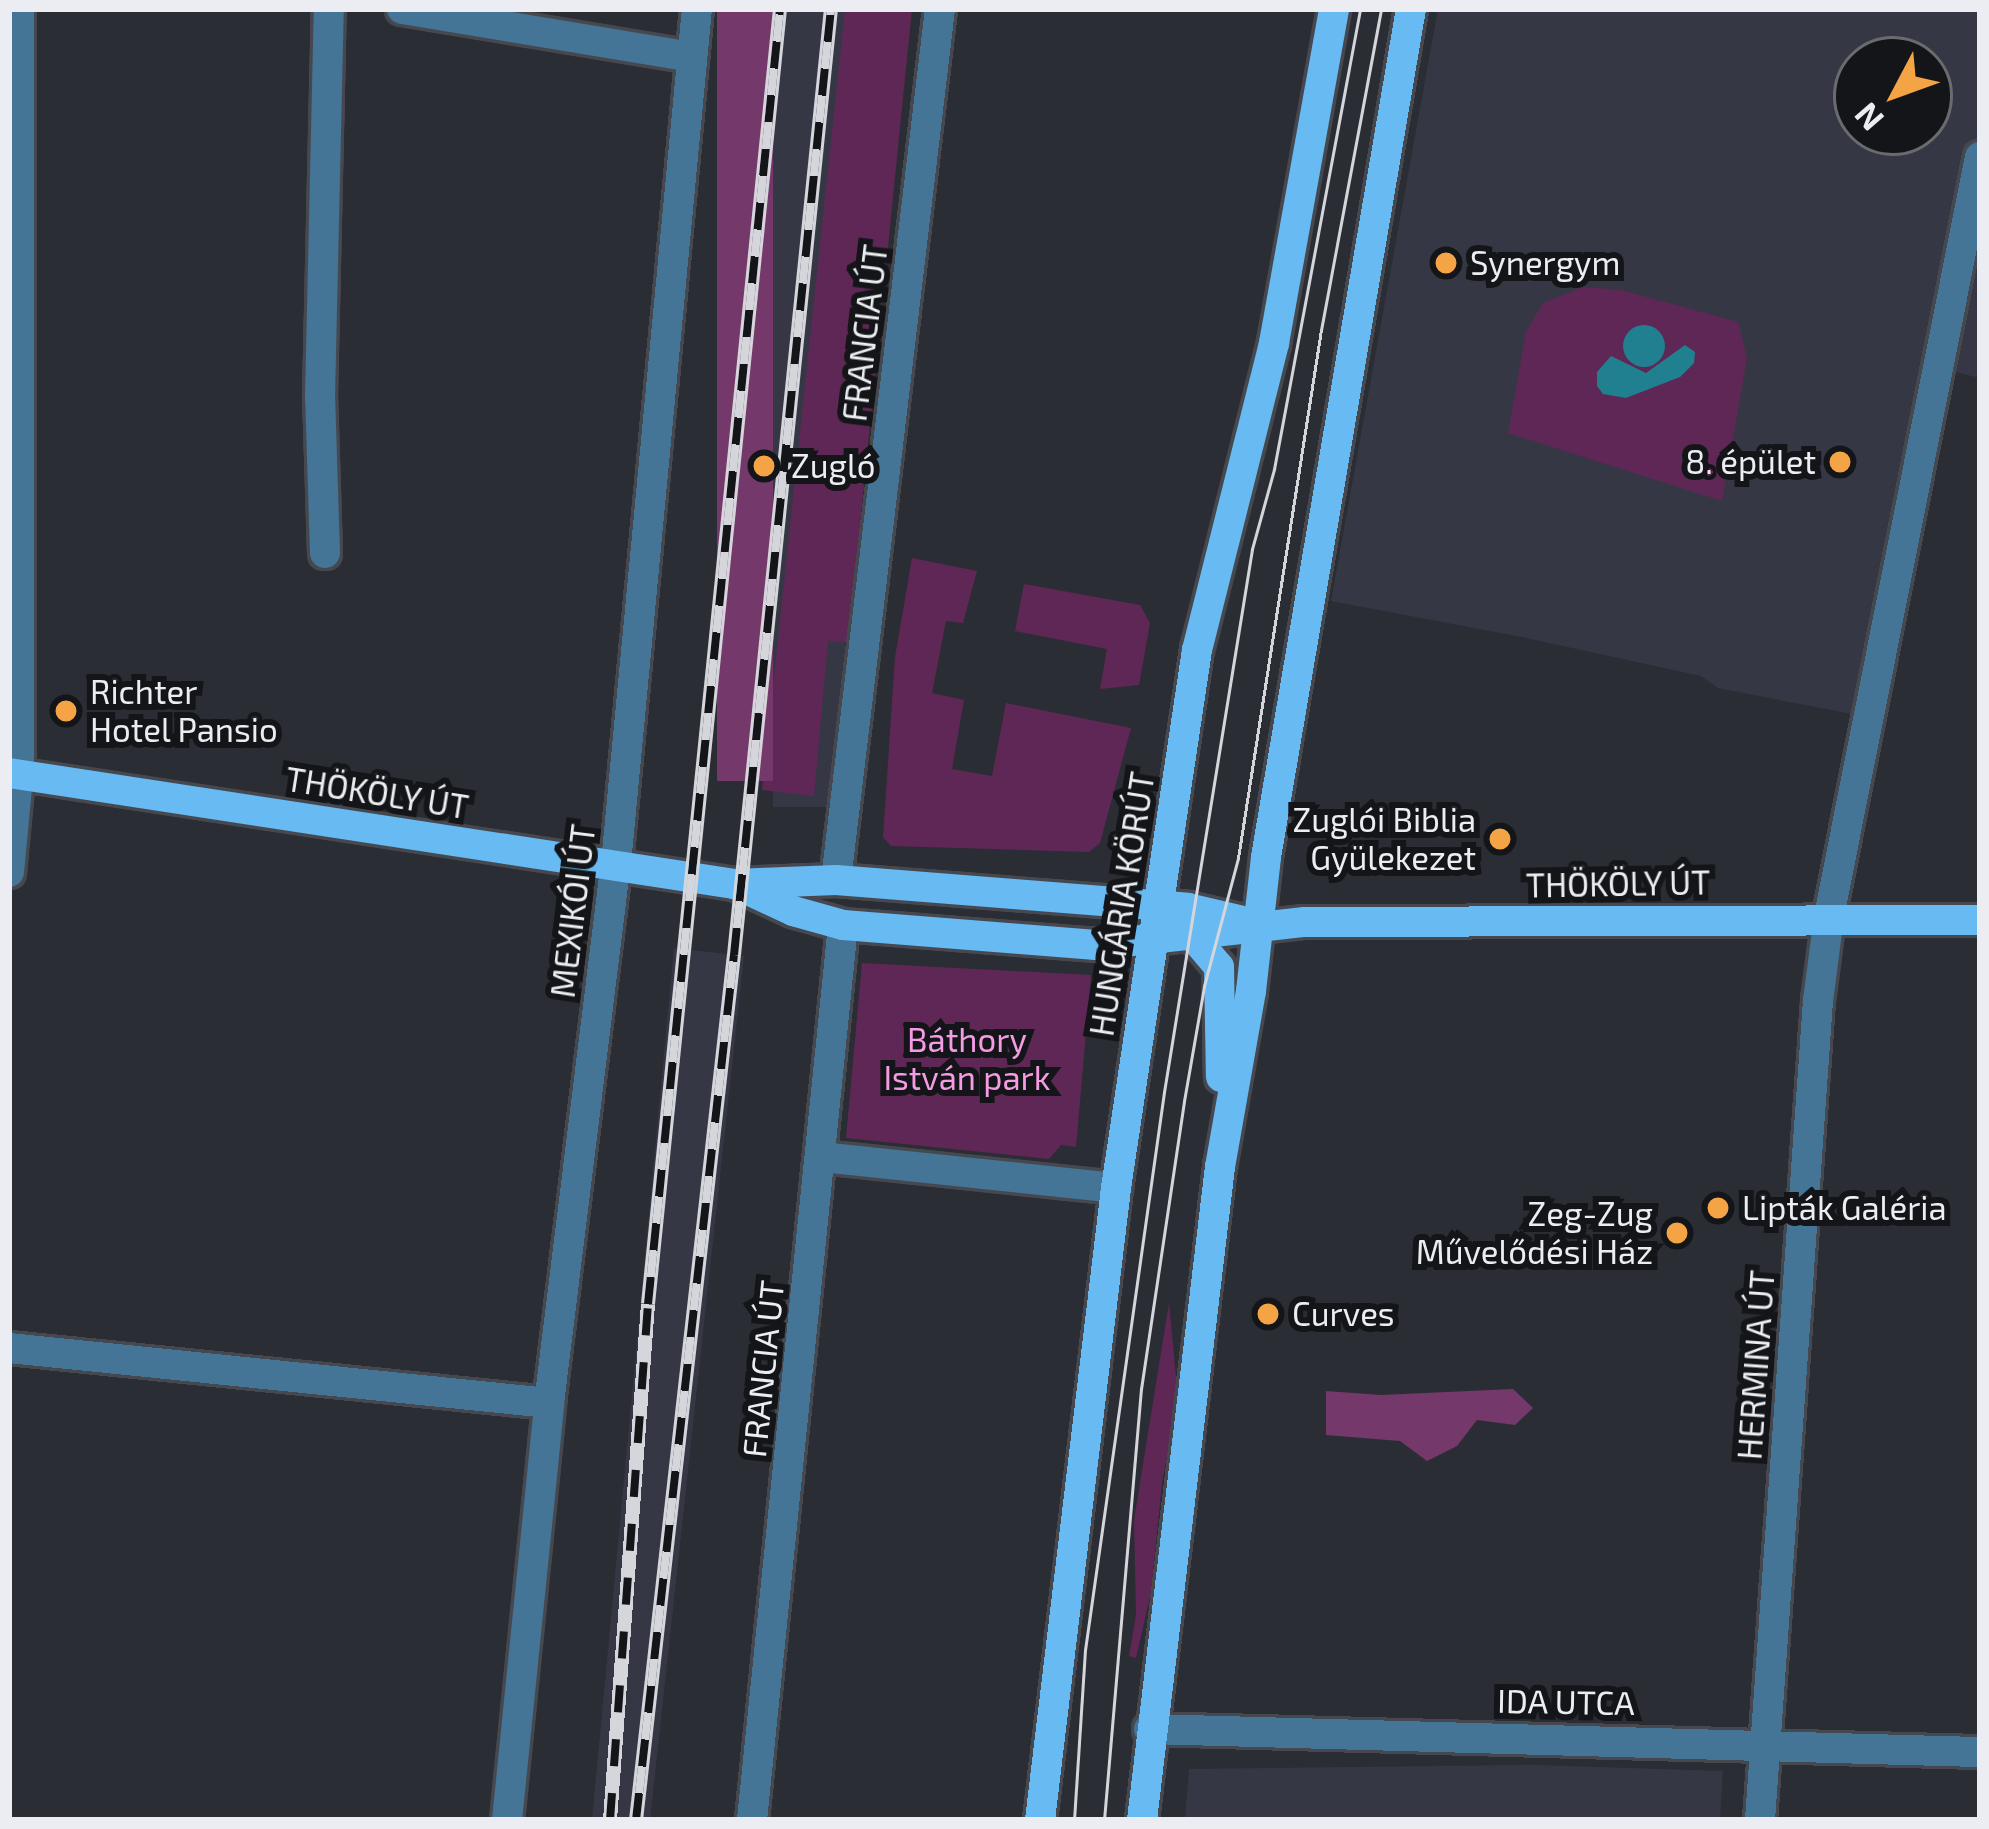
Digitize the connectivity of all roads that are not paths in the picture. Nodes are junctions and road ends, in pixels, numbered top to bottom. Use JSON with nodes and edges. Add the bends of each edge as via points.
{"nodes":[{"id":1,"x":19,"y":9,"type":"edge"},
{"id":2,"x":328,"y":9,"type":"edge"},
{"id":3,"x":402,"y":9,"type":"edge"},
{"id":4,"x":698,"y":9,"type":"edge"},
{"id":5,"x":940,"y":9,"type":"edge"},
{"id":6,"x":1334,"y":9,"type":"edge"},
{"id":7,"x":1411,"y":9,"type":"edge"},
{"id":8,"x":692,"y":57,"type":"junction"},
{"id":9,"x":1980,"y":157,"type":"edge"},
{"id":10,"x":14,"y":247,"type":"edge"},
{"id":11,"x":326,"y":553,"type":"dead end"},
{"id":12,"x":14,"y":774,"type":"edge"},
{"id":13,"x":615,"y":866,"type":"junction"},
{"id":14,"x":9,"y":872,"type":"edge"},
{"id":15,"x":836,"y":880,"type":"junction"},
{"id":16,"x":734,"y":884,"type":"junction"},
{"id":17,"x":1158,"y":905,"type":"junction"},
{"id":18,"x":1829,"y":916,"type":"junction"},
{"id":19,"x":1980,"y":920,"type":"edge"},
{"id":20,"x":1256,"y":924,"type":"junction"},
{"id":21,"x":843,"y":925,"type":"junction"},
{"id":22,"x":1194,"y":934,"type":"junction"},
{"id":23,"x":1152,"y":941,"type":"junction"},
{"id":24,"x":821,"y":1157,"type":"junction"},
{"id":25,"x":1220,"y":1167,"type":"junction"},
{"id":26,"x":1116,"y":1188,"type":"junction"},
{"id":27,"x":9,"y":1348,"type":"edge"},
{"id":28,"x":549,"y":1403,"type":"junction"},
{"id":29,"x":1149,"y":1729,"type":"junction"},
{"id":30,"x":1765,"y":1743,"type":"junction"},
{"id":31,"x":1980,"y":1753,"type":"edge"},
{"id":32,"x":507,"y":1820,"type":"edge"},
{"id":33,"x":752,"y":1820,"type":"edge"},
{"id":34,"x":1040,"y":1820,"type":"edge"},
{"id":35,"x":1142,"y":1820,"type":"edge"},
{"id":36,"x":1760,"y":1820,"type":"edge"}],
"edges":[{"from":1,"to":10,"type":"street"},
{"from":2,"to":11,"type":"street","via":[[320,398]]},
{"from":3,"to":8,"type":"street"},
{"from":4,"to":8,"type":"street","name":"MEXIKÓI ÚT"},
{"from":5,"to":15,"type":"street","name":"FRANCIA ÚT"},
{"from":6,"to":17,"type":"main road","name":"HUNGÁRIA KÖRÚT","via":[[1274,343],[1198,650]]},
{"from":7,"to":20,"type":"main road"},
{"from":8,"to":13,"type":"street","name":"MEXIKÓI ÚT"},
{"from":9,"to":18,"type":"street","name":"HERMINA ÚT"},
{"from":10,"to":12,"type":"street"},
{"from":12,"to":13,"type":"main road","name":"THÖKÖLY ÚT"},
{"from":12,"to":14,"type":"street"},
{"from":13,"to":16,"type":"main road","name":"THÖKÖLY ÚT"},
{"from":13,"to":28,"type":"street","name":"MEXIKÓI ÚT"},
{"from":15,"to":16,"type":"main road","name":"THÖKÖLY ÚT"},
{"from":15,"to":17,"type":"main road","name":"THÖKÖLY ÚT"},
{"from":16,"to":21,"type":"main road","name":"THÖKÖLY ÚT"},
{"from":17,"to":20,"type":"main road","name":"THÖKÖLY ÚT"},
{"from":17,"to":22,"type":"main road"},
{"from":17,"to":23,"type":"main road","name":"HUNGÁRIA KÖRÚT"},
{"from":18,"to":19,"type":"main road","name":"THÖKÖLY ÚT"},
{"from":18,"to":20,"type":"main road","name":"THÖKÖLY ÚT"},
{"from":18,"to":30,"type":"street","name":"HERMINA ÚT"},
{"from":20,"to":22,"type":"main road","name":"THÖKÖLY ÚT"},
{"from":20,"to":25,"type":"main road"},
{"from":21,"to":23,"type":"main road","name":"THÖKÖLY ÚT","via":[[1096,945]]},
{"from":21,"to":24,"type":"street","name":"FRANCIA ÚT"},
{"from":22,"to":23,"type":"main road","name":"THÖKÖLY ÚT"},
{"from":22,"to":25,"type":"main road","via":[[1219,967]]},
{"from":23,"to":26,"type":"main road","name":"HUNGÁRIA KÖRÚT"},
{"from":24,"to":26,"type":"street"},
{"from":24,"to":33,"type":"street","name":"FRANCIA ÚT"},
{"from":25,"to":29,"type":"main road"},
{"from":26,"to":34,"type":"main road","name":"HUNGÁRIA KÖRÚT"},
{"from":27,"to":28,"type":"street"},
{"from":28,"to":32,"type":"street","name":"MEXIKÓI ÚT"},
{"from":29,"to":30,"type":"street","name":"IDA UTCA"},
{"from":29,"to":35,"type":"main road"},
{"from":30,"to":31,"type":"street","name":"IDA UTCA"},
{"from":30,"to":36,"type":"street","name":"HERMINA ÚT"}]}
